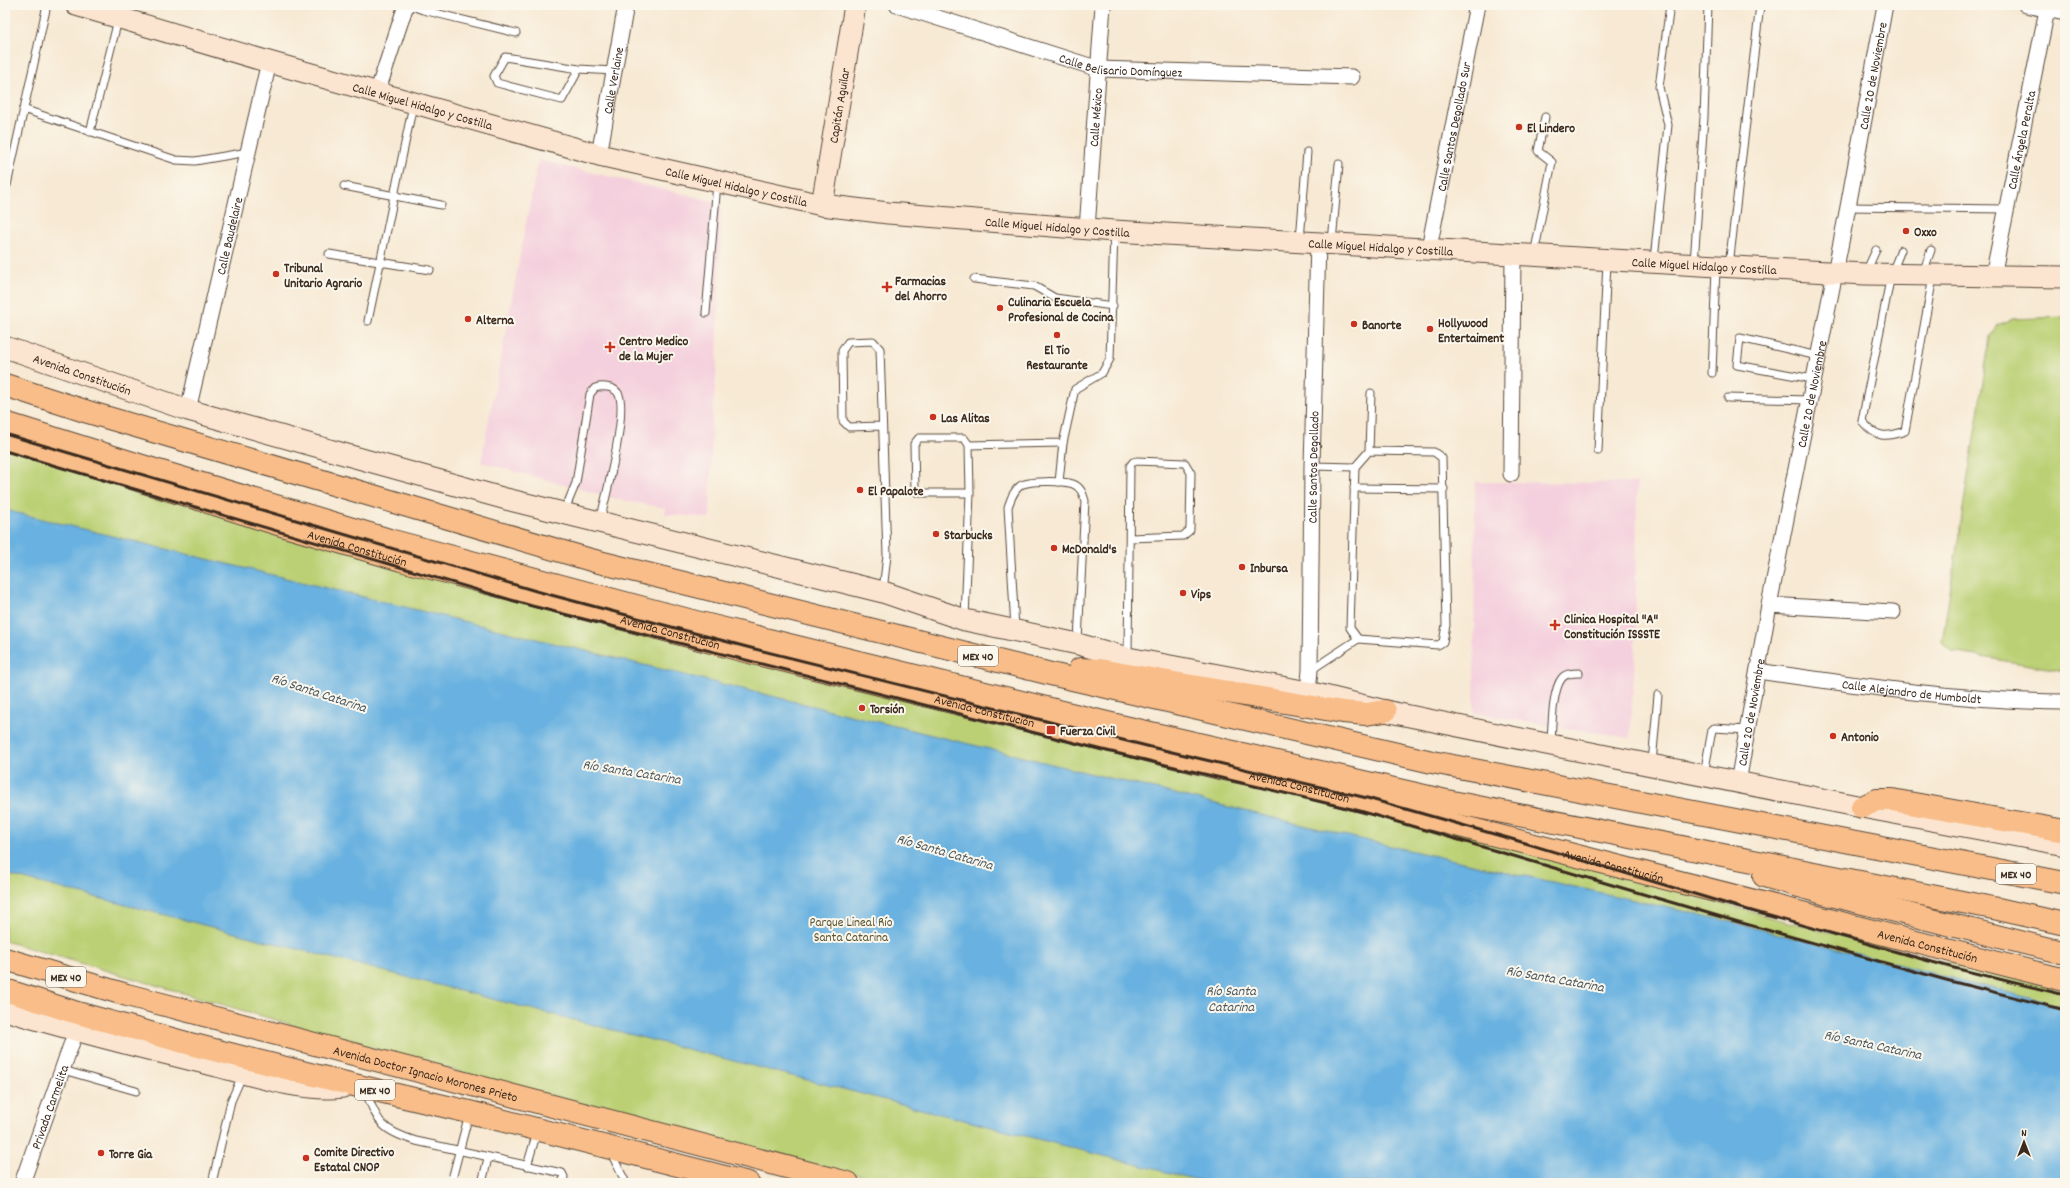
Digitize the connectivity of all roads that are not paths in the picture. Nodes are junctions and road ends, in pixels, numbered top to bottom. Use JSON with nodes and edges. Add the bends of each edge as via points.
{"nodes":[{"id":1,"x":47,"y":5,"type":"edge"},
{"id":2,"x":76,"y":5,"type":"edge"},
{"id":3,"x":406,"y":5,"type":"edge"},
{"id":4,"x":409,"y":5,"type":"edge"},
{"id":5,"x":626,"y":5,"type":"edge"},
{"id":6,"x":855,"y":5,"type":"edge"},
{"id":7,"x":898,"y":5,"type":"edge"},
{"id":8,"x":1103,"y":5,"type":"edge"},
{"id":9,"x":1477,"y":5,"type":"edge"},
{"id":10,"x":1670,"y":5,"type":"edge"},
{"id":11,"x":1708,"y":5,"type":"edge"},
{"id":12,"x":1760,"y":5,"type":"edge"},
{"id":13,"x":1885,"y":5,"type":"edge"},
{"id":14,"x":2026,"y":5,"type":"edge"},
{"id":15,"x":2048,"y":7,"type":"edge"},
{"id":16,"x":2065,"y":13,"type":"edge"},
{"id":17,"x":118,"y":18,"type":"junction"},
{"id":18,"x":516,"y":33,"type":"dead end"},
{"id":19,"x":269,"y":62,"type":"junction"},
{"id":20,"x":579,"y":69,"type":"junction"},
{"id":21,"x":1099,"y":69,"type":"junction"},
{"id":22,"x":614,"y":71,"type":"junction"},
{"id":23,"x":1352,"y":77,"type":"dead end"},
{"id":24,"x":377,"y":93,"type":"junction"},
{"id":25,"x":414,"y":103,"type":"junction"},
{"id":26,"x":23,"y":109,"type":"junction"},
{"id":27,"x":1545,"y":117,"type":"dead end"},
{"id":28,"x":90,"y":132,"type":"junction"},
{"id":29,"x":248,"y":152,"type":"junction"},
{"id":30,"x":1307,"y":152,"type":"dead end"},
{"id":31,"x":599,"y":155,"type":"junction"},
{"id":32,"x":1339,"y":164,"type":"dead end"},
{"id":33,"x":717,"y":182,"type":"junction"},
{"id":34,"x":7,"y":185,"type":"dead end"},
{"id":35,"x":344,"y":186,"type":"dead end"},
{"id":36,"x":393,"y":195,"type":"junction"},
{"id":37,"x":441,"y":205,"type":"dead end"},
{"id":38,"x":822,"y":205,"type":"junction"},
{"id":39,"x":1848,"y":207,"type":"junction"},
{"id":40,"x":2006,"y":209,"type":"junction"},
{"id":41,"x":1087,"y":229,"type":"junction"},
{"id":42,"x":1114,"y":231,"type":"junction"},
{"id":43,"x":1317,"y":241,"type":"junction"},
{"id":44,"x":1429,"y":248,"type":"junction"},
{"id":45,"x":1876,"y":250,"type":"dead end"},
{"id":46,"x":1901,"y":250,"type":"dead end"},
{"id":47,"x":1931,"y":250,"type":"dead end"},
{"id":48,"x":328,"y":254,"type":"dead end"},
{"id":49,"x":1512,"y":254,"type":"junction"},
{"id":50,"x":1534,"y":255,"type":"junction"},
{"id":51,"x":1607,"y":259,"type":"junction"},
{"id":52,"x":1654,"y":262,"type":"junction"},
{"id":53,"x":380,"y":264,"type":"junction"},
{"id":54,"x":1694,"y":265,"type":"junction"},
{"id":55,"x":1723,"y":267,"type":"junction"},
{"id":56,"x":430,"y":270,"type":"dead end"},
{"id":57,"x":1834,"y":273,"type":"junction"},
{"id":58,"x":1865,"y":274,"type":"junction"},
{"id":59,"x":1891,"y":275,"type":"junction"},
{"id":60,"x":1927,"y":275,"type":"junction"},
{"id":61,"x":1994,"y":276,"type":"junction"},
{"id":62,"x":2065,"y":276,"type":"edge"},
{"id":63,"x":974,"y":279,"type":"dead end"},
{"id":64,"x":1113,"y":306,"type":"junction"},
{"id":65,"x":706,"y":313,"type":"dead end"},
{"id":66,"x":368,"y":321,"type":"dead end"},
{"id":67,"x":5,"y":347,"type":"edge"},
{"id":68,"x":1818,"y":356,"type":"junction"},
{"id":69,"x":1712,"y":373,"type":"dead end"},
{"id":70,"x":1813,"y":379,"type":"junction"},
{"id":71,"x":5,"y":385,"type":"edge"},
{"id":72,"x":1371,"y":393,"type":"dead end"},
{"id":73,"x":1728,"y":398,"type":"dead end"},
{"id":74,"x":1809,"y":400,"type":"junction"},
{"id":75,"x":188,"y":410,"type":"junction"},
{"id":76,"x":5,"y":423,"type":"edge"},
{"id":77,"x":881,"y":426,"type":"junction"},
{"id":78,"x":5,"y":438,"type":"edge"},
{"id":79,"x":1063,"y":443,"type":"junction"},
{"id":80,"x":969,"y":445,"type":"junction"},
{"id":81,"x":1369,"y":451,"type":"junction"},
{"id":82,"x":1598,"y":451,"type":"dead end"},
{"id":83,"x":1312,"y":466,"type":"junction"},
{"id":84,"x":1355,"y":467,"type":"junction"},
{"id":85,"x":1512,"y":474,"type":"dead end"},
{"id":86,"x":1059,"y":482,"type":"junction"},
{"id":87,"x":1354,"y":488,"type":"junction"},
{"id":88,"x":1444,"y":489,"type":"junction"},
{"id":89,"x":970,"y":493,"type":"junction"},
{"id":90,"x":564,"y":512,"type":"junction"},
{"id":91,"x":600,"y":522,"type":"junction"},
{"id":92,"x":1130,"y":538,"type":"junction"},
{"id":93,"x":883,"y":592,"type":"junction"},
{"id":94,"x":1769,"y":606,"type":"junction"},
{"id":95,"x":1893,"y":612,"type":"dead end"},
{"id":96,"x":965,"y":620,"type":"junction"},
{"id":97,"x":1015,"y":631,"type":"junction"},
{"id":98,"x":1358,"y":639,"type":"junction"},
{"id":99,"x":1078,"y":644,"type":"junction"},
{"id":100,"x":1128,"y":658,"type":"junction"},
{"id":101,"x":1310,"y":670,"type":"junction"},
{"id":102,"x":1758,"y":671,"type":"junction"},
{"id":103,"x":1579,"y":673,"type":"dead end"},
{"id":104,"x":1055,"y":675,"type":"junction"},
{"id":105,"x":1308,"y":692,"type":"junction"},
{"id":106,"x":1658,"y":695,"type":"dead end"},
{"id":107,"x":2065,"y":702,"type":"edge"},
{"id":108,"x":1385,"y":711,"type":"junction"},
{"id":109,"x":1747,"y":730,"type":"junction"},
{"id":110,"x":1551,"y":745,"type":"junction"},
{"id":111,"x":1652,"y":765,"type":"junction"},
{"id":112,"x":1704,"y":776,"type":"junction"},
{"id":113,"x":1738,"y":783,"type":"junction"},
{"id":114,"x":1862,"y":808,"type":"junction"},
{"id":115,"x":2065,"y":830,"type":"edge"},
{"id":116,"x":1632,"y":838,"type":"junction"},
{"id":117,"x":2065,"y":845,"type":"edge"},
{"id":118,"x":2065,"y":883,"type":"edge"},
{"id":119,"x":2065,"y":924,"type":"edge"},
{"id":120,"x":2065,"y":953,"type":"edge"},
{"id":121,"x":5,"y":959,"type":"edge"},
{"id":122,"x":2065,"y":980,"type":"edge"},
{"id":123,"x":5,"y":990,"type":"edge"},
{"id":124,"x":5,"y":1010,"type":"edge"},
{"id":125,"x":76,"y":1031,"type":"junction"},
{"id":126,"x":247,"y":1066,"type":"junction"},
{"id":127,"x":62,"y":1070,"type":"junction"},
{"id":128,"x":359,"y":1087,"type":"junction"},
{"id":129,"x":136,"y":1092,"type":"dead end"},
{"id":130,"x":470,"y":1112,"type":"junction"},
{"id":131,"x":538,"y":1130,"type":"junction"},
{"id":132,"x":609,"y":1148,"type":"junction"},
{"id":133,"x":459,"y":1151,"type":"junction"},
{"id":134,"x":488,"y":1158,"type":"junction"},
{"id":135,"x":527,"y":1166,"type":"junction"},
{"id":136,"x":22,"y":1183,"type":"edge"},
{"id":137,"x":212,"y":1183,"type":"edge"},
{"id":138,"x":451,"y":1183,"type":"edge"},
{"id":139,"x":482,"y":1183,"type":"edge"},
{"id":140,"x":562,"y":1183,"type":"edge"},
{"id":141,"x":626,"y":1183,"type":"edge"},
{"id":142,"x":748,"y":1183,"type":"edge"},
{"id":143,"x":848,"y":1183,"type":"edge"}],
"edges":[{"from":1,"to":26,"type":"lane"},
{"from":2,"to":17,"type":"street","name":"Calle Miguel Hidalgo y Costilla"},
{"from":3,"to":24,"type":"street"},
{"from":4,"to":18,"type":"lane"},
{"from":5,"to":22,"type":"street","name":"Calle Verlaine"},
{"from":6,"to":38,"type":"street","name":"Capitán Aguilar"},
{"from":7,"to":21,"type":"street","name":"Calle Belisario Domínguez"},
{"from":8,"to":21,"type":"street","name":"Calle México"},
{"from":9,"to":44,"type":"street","name":"Calle Santos Degollado Sur"},
{"from":10,"to":52,"type":"lane","via":[[1659,87],[1668,125]]},
{"from":11,"to":54,"type":"lane","via":[[1704,117]]},
{"from":12,"to":55,"type":"lane"},
{"from":13,"to":39,"type":"street","name":"Calle 20 de Noviembre"},
{"from":14,"to":15,"type":"street"},
{"from":15,"to":16,"type":"street"},
{"from":15,"to":40,"type":"street","name":"Calle Ángela Peralta"},
{"from":17,"to":19,"type":"street","name":"Calle Miguel Hidalgo y Costilla"},
{"from":17,"to":28,"type":"lane"},
{"from":19,"to":24,"type":"street","name":"Calle Miguel Hidalgo y Costilla"},
{"from":19,"to":29,"type":"street","name":"Calle Baudelaire"},
{"from":20,"to":20,"type":"lane","via":[[562,100],[497,83],[494,76],[505,57]]},
{"from":20,"to":22,"type":"lane"},
{"from":21,"to":23,"type":"street","name":"Calle Belisario Domínguez"},
{"from":21,"to":41,"type":"street","name":"Calle México"},
{"from":22,"to":31,"type":"street","name":"Calle Verlaine"},
{"from":24,"to":25,"type":"street","name":"Calle Miguel Hidalgo y Costilla"},
{"from":25,"to":31,"type":"street","name":"Calle Miguel Hidalgo y Costilla"},
{"from":25,"to":36,"type":"lane"},
{"from":26,"to":28,"type":"lane"},
{"from":26,"to":34,"type":"lane"},
{"from":27,"to":50,"type":"lane","via":[[1538,151],[1552,162]]},
{"from":28,"to":29,"type":"lane","via":[[176,160],[195,161]]},
{"from":29,"to":75,"type":"street","name":"Calle Baudelaire"},
{"from":30,"to":43,"type":"lane"},
{"from":31,"to":33,"type":"street","name":"Calle Miguel Hidalgo y Costilla"},
{"from":32,"to":43,"type":"lane"},
{"from":33,"to":38,"type":"street","name":"Calle Miguel Hidalgo y Costilla"},
{"from":33,"to":65,"type":"lane"},
{"from":35,"to":36,"type":"lane"},
{"from":36,"to":37,"type":"lane"},
{"from":36,"to":53,"type":"lane"},
{"from":38,"to":41,"type":"street","name":"Calle Miguel Hidalgo y Costilla","via":[[888,213]]},
{"from":39,"to":40,"type":"lane"},
{"from":39,"to":57,"type":"street","name":"Calle 20 de Noviembre"},
{"from":40,"to":61,"type":"street","name":"Calle Ángela Peralta"},
{"from":41,"to":42,"type":"street","name":"Calle Miguel Hidalgo y Costilla"},
{"from":42,"to":43,"type":"street","name":"Calle Miguel Hidalgo y Costilla"},
{"from":42,"to":64,"type":"lane"},
{"from":43,"to":44,"type":"street","name":"Calle Miguel Hidalgo y Costilla"},
{"from":43,"to":83,"type":"street","name":"Calle Santos Degollado"},
{"from":44,"to":49,"type":"street","name":"Calle Miguel Hidalgo y Costilla"},
{"from":45,"to":58,"type":"lane"},
{"from":46,"to":59,"type":"lane"},
{"from":47,"to":60,"type":"lane"},
{"from":48,"to":53,"type":"lane"},
{"from":49,"to":50,"type":"street","name":"Calle Miguel Hidalgo y Costilla"},
{"from":49,"to":85,"type":"street"},
{"from":50,"to":51,"type":"street","name":"Calle Miguel Hidalgo y Costilla"},
{"from":51,"to":52,"type":"street","name":"Calle Miguel Hidalgo y Costilla"},
{"from":51,"to":82,"type":"lane"},
{"from":52,"to":54,"type":"street","name":"Calle Miguel Hidalgo y Costilla"},
{"from":53,"to":56,"type":"lane"},
{"from":53,"to":66,"type":"lane"},
{"from":54,"to":55,"type":"street","name":"Calle Miguel Hidalgo y Costilla"},
{"from":55,"to":57,"type":"street","name":"Calle Miguel Hidalgo y Costilla"},
{"from":55,"to":69,"type":"lane"},
{"from":57,"to":58,"type":"street","name":"Calle Miguel Hidalgo y Costilla"},
{"from":57,"to":68,"type":"street","name":"Calle 20 de Noviembre"},
{"from":58,"to":59,"type":"street","name":"Calle Miguel Hidalgo y Costilla"},
{"from":59,"to":60,"type":"street","name":"Calle Miguel Hidalgo y Costilla"},
{"from":59,"to":60,"type":"lane","via":[[1862,421],[1876,434],[1890,436],[1905,431]]},
{"from":60,"to":61,"type":"street","name":"Calle Miguel Hidalgo y Costilla"},
{"from":61,"to":62,"type":"street","name":"Calle Miguel Hidalgo y Costilla"},
{"from":63,"to":64,"type":"lane","via":[[1034,286],[1055,298]]},
{"from":64,"to":79,"type":"lane","via":[[1108,366],[1102,373],[1075,389]]},
{"from":67,"to":75,"type":"street","name":"Avenida Constitución"},
{"from":68,"to":70,"type":"street","name":"Calle 20 de Noviembre"},
{"from":68,"to":70,"type":"lane","via":[[1740,338],[1737,365]]},
{"from":70,"to":74,"type":"street","name":"Calle 20 de Noviembre"},
{"from":71,"to":104,"type":"main road","number":"MEX 40","via":[[88,412],[591,560]]},
{"from":72,"to":81,"type":"lane"},
{"from":73,"to":74,"type":"lane"},
{"from":74,"to":94,"type":"street","name":"Calle 20 de Noviembre"},
{"from":75,"to":90,"type":"street","name":"Avenida Constitución"},
{"from":76,"to":116,"type":"main road","name":"Avenida Constitución","via":[[393,541],[696,622],[1107,723],[1442,800]]},
{"from":77,"to":77,"type":"lane","via":[[878,346],[873,341],[848,342],[842,351],[843,421],[849,427]]},
{"from":77,"to":93,"type":"lane","via":[[887,555]]},
{"from":78,"to":122,"type":"main road","name":"Avenida Constitución","via":[[401,560],[742,650],[1220,768],[1287,782]]},
{"from":79,"to":80,"type":"lane"},
{"from":79,"to":86,"type":"lane"},
{"from":80,"to":89,"type":"lane"},
{"from":80,"to":89,"type":"lane","via":[[964,438],[919,438],[914,444],[913,487],[918,493]]},
{"from":81,"to":84,"type":"lane"},
{"from":81,"to":88,"type":"lane","via":[[1439,454],[1444,462]]},
{"from":83,"to":84,"type":"lane"},
{"from":83,"to":101,"type":"street","name":"Calle Santos Degollado"},
{"from":84,"to":87,"type":"lane"},
{"from":86,"to":97,"type":"lane","via":[[1021,484],[1013,493],[1008,507]]},
{"from":86,"to":99,"type":"lane","via":[[1074,484],[1081,490],[1085,501]]},
{"from":87,"to":88,"type":"lane"},
{"from":87,"to":98,"type":"lane","via":[[1350,628]]},
{"from":88,"to":98,"type":"lane","via":[[1446,625],[1443,642],[1432,645]]},
{"from":89,"to":96,"type":"lane"},
{"from":90,"to":91,"type":"street","name":"Avenida Constitución"},
{"from":90,"to":91,"type":"lane","via":[[576,483],[590,394],[595,388],[609,387],[617,392],[621,414],[608,492]]},
{"from":91,"to":93,"type":"street","name":"Avenida Constitución"},
{"from":92,"to":92,"type":"lane","via":[[1132,502],[1129,472],[1133,462],[1185,464],[1191,473],[1190,530],[1183,536]]},
{"from":92,"to":100,"type":"lane"},
{"from":93,"to":96,"type":"street","name":"Avenida Constitución"},
{"from":94,"to":95,"type":"street"},
{"from":94,"to":102,"type":"street","name":"Calle 20 de Noviembre"},
{"from":96,"to":97,"type":"street","name":"Avenida Constitución"},
{"from":97,"to":99,"type":"street","name":"Avenida Constitución"},
{"from":98,"to":101,"type":"lane"},
{"from":99,"to":100,"type":"street","name":"Avenida Constitución"},
{"from":100,"to":105,"type":"street","name":"Avenida Constitución"},
{"from":101,"to":105,"type":"street","name":"Calle Santos Degollado"},
{"from":102,"to":107,"type":"street","name":"Calle Alejandro de Humboldt","via":[[1892,691],[2030,702]]},
{"from":102,"to":109,"type":"street","name":"Calle 20 de Noviembre"},
{"from":103,"to":110,"type":"lane","via":[[1571,673],[1562,678],[1557,689]]},
{"from":104,"to":108,"type":"main road","via":[[1075,669],[1099,670],[1336,711],[1366,714]]},
{"from":104,"to":118,"type":"main road","number":"MEX 40","via":[[1432,762]]},
{"from":105,"to":108,"type":"street","name":"Avenida Constitución"},
{"from":106,"to":111,"type":"lane"},
{"from":108,"to":110,"type":"street","name":"Avenida Constitución"},
{"from":109,"to":112,"type":"lane","via":[[1712,730]]},
{"from":109,"to":113,"type":"street","name":"Calle 20 de Noviembre"},
{"from":110,"to":111,"type":"street","name":"Avenida Constitución"},
{"from":111,"to":112,"type":"street","name":"Avenida Constitución"},
{"from":112,"to":113,"type":"street","name":"Avenida Constitución"},
{"from":113,"to":114,"type":"street","name":"Avenida Constitución"},
{"from":114,"to":115,"type":"main road","via":[[1877,800],[1892,800]]},
{"from":114,"to":117,"type":"street","name":"Avenida Constitución"},
{"from":116,"to":119,"type":"main road","name":"Avenida Constitución"},
{"from":116,"to":120,"type":"main road","via":[[1823,893]]},
{"from":121,"to":143,"type":"main road","name":"Avenida Doctor Ignacio Morones Prieto","number":"MEX 40","via":[[127,995]]},
{"from":123,"to":126,"type":"main road","name":"Avenida Doctor Ignacio Morones Prieto","number":"MEX 40"},
{"from":124,"to":125,"type":"street","name":"Avenida Doctor Ignacio Morones Prieto"},
{"from":125,"to":126,"type":"street","name":"Avenida Doctor Ignacio Morones Prieto"},
{"from":125,"to":127,"type":"street","name":"Privada Carmelita"},
{"from":126,"to":128,"type":"main road","name":"Avenida Doctor Ignacio Morones Prieto","number":"MEX 40"},
{"from":126,"to":137,"type":"lane","via":[[232,1101]]},
{"from":127,"to":129,"type":"lane"},
{"from":127,"to":136,"type":"street","name":"Privada Carmelita"},
{"from":128,"to":130,"type":"main road","name":"Avenida Doctor Ignacio Morones Prieto","number":"MEX 40"},
{"from":128,"to":133,"type":"lane","via":[[374,1115],[383,1126],[396,1135]]},
{"from":130,"to":131,"type":"main road","name":"Avenida Doctor Ignacio Morones Prieto","number":"MEX 40"},
{"from":130,"to":133,"type":"lane"},
{"from":131,"to":132,"type":"main road","name":"Avenida Doctor Ignacio Morones Prieto","number":"MEX 40"},
{"from":131,"to":135,"type":"lane"},
{"from":132,"to":141,"type":"lane"},
{"from":132,"to":142,"type":"main road","name":"Avenida Doctor Ignacio Morones Prieto","number":"MEX 40"},
{"from":133,"to":134,"type":"lane"},
{"from":133,"to":138,"type":"lane"},
{"from":134,"to":135,"type":"lane"},
{"from":134,"to":139,"type":"lane"},
{"from":135,"to":140,"type":"lane","via":[[563,1174]]}]}
